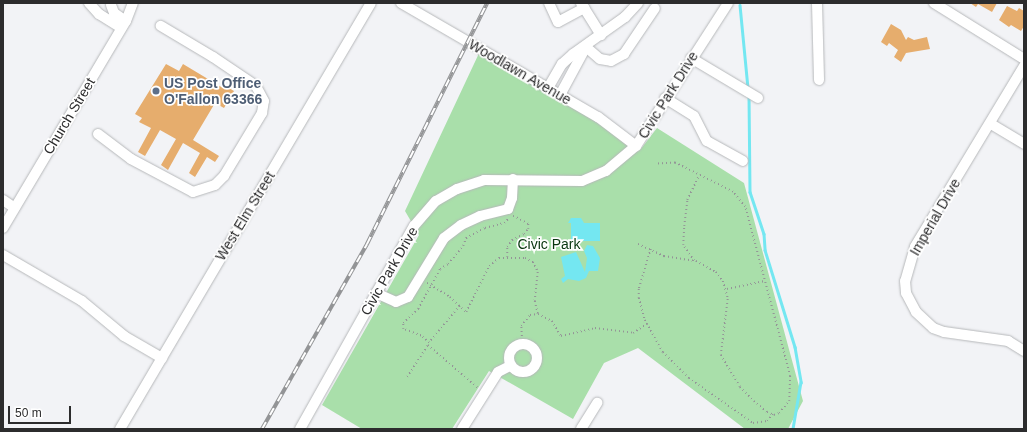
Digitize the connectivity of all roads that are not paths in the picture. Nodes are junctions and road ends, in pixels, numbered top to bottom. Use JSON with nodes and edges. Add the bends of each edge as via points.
{"nodes":[{"id":1,"x":89,"y":3,"type":"edge"},
{"id":2,"x":133,"y":3,"type":"edge"},
{"id":3,"x":371,"y":3,"type":"edge"},
{"id":4,"x":401,"y":3,"type":"edge"},
{"id":5,"x":549,"y":3,"type":"edge"},
{"id":6,"x":638,"y":3,"type":"edge"},
{"id":7,"x":728,"y":3,"type":"edge"},
{"id":8,"x":817,"y":3,"type":"edge"},
{"id":9,"x":934,"y":3,"type":"edge"},
{"id":10,"x":110,"y":4,"type":"edge"},
{"id":11,"x":583,"y":6,"type":"edge"},
{"id":12,"x":655,"y":8,"type":"dead end"},
{"id":13,"x":99,"y":14,"type":"junction"},
{"id":14,"x":123,"y":24,"type":"junction"},
{"id":15,"x":161,"y":26,"type":"dead end"},
{"id":16,"x":601,"y":34,"type":"junction"},
{"id":17,"x":586,"y":47,"type":"junction"},
{"id":18,"x":691,"y":58,"type":"junction"},
{"id":19,"x":1024,"y":58,"type":"edge"},
{"id":20,"x":1024,"y":66,"type":"edge"},
{"id":21,"x":819,"y":80,"type":"dead end"},
{"id":22,"x":548,"y":88,"type":"junction"},
{"id":23,"x":560,"y":95,"type":"junction"},
{"id":24,"x":665,"y":98,"type":"junction"},
{"id":25,"x":758,"y":98,"type":"dead end"},
{"id":26,"x":991,"y":124,"type":"junction"},
{"id":27,"x":98,"y":134,"type":"dead end"},
{"id":28,"x":1024,"y":144,"type":"edge"},
{"id":29,"x":636,"y":146,"type":"junction"},
{"id":30,"x":743,"y":161,"type":"dead end"},
{"id":31,"x":513,"y":179,"type":"junction"},
{"id":32,"x":3,"y":200,"type":"edge"},
{"id":33,"x":15,"y":208,"type":"junction"},
{"id":34,"x":3,"y":228,"type":"edge"},
{"id":35,"x":3,"y":255,"type":"edge"},
{"id":36,"x":376,"y":294,"type":"junction"},
{"id":37,"x":1024,"y":351,"type":"edge"},
{"id":38,"x":162,"y":358,"type":"junction"},
{"id":39,"x":510,"y":366,"type":"junction"},
{"id":40,"x":597,"y":403,"type":"dead end"},
{"id":41,"x":120,"y":429,"type":"edge"},
{"id":42,"x":300,"y":429,"type":"edge"},
{"id":43,"x":462,"y":429,"type":"edge"},
{"id":44,"x":581,"y":429,"type":"edge"}],
"edges":[{"from":1,"to":13,"type":"street"},
{"from":2,"to":14,"type":"street","name":"Church Street"},
{"from":3,"to":38,"type":"street","name":"West Elm Street"},
{"from":4,"to":22,"type":"street","name":"Woodlawn Avenue"},
{"from":5,"to":11,"type":"street","via":[[558,22]]},
{"from":6,"to":16,"type":"street","via":[[625,17]]},
{"from":7,"to":18,"type":"street","name":"Civic Park Drive"},
{"from":8,"to":21,"type":"street"},
{"from":9,"to":19,"type":"street"},
{"from":10,"to":13,"type":"street"},
{"from":10,"to":14,"type":"street"},
{"from":11,"to":16,"type":"street"},
{"from":12,"to":17,"type":"street","via":[[624,54],[611,61],[600,59]]},
{"from":13,"to":14,"type":"street"},
{"from":14,"to":33,"type":"street","name":"Church Street"},
{"from":15,"to":27,"type":"street","via":[[256,86],[264,101],[262,113],[224,176],[216,185],[193,192],[131,159]]},
{"from":16,"to":17,"type":"street"},
{"from":17,"to":22,"type":"street","via":[[562,64]]},
{"from":17,"to":23,"type":"street"},
{"from":18,"to":24,"type":"street","name":"Civic Park Drive"},
{"from":18,"to":25,"type":"street"},
{"from":20,"to":26,"type":"street","name":"Imperial Drive"},
{"from":22,"to":23,"type":"street","name":"Woodlawn Avenue"},
{"from":23,"to":29,"type":"street","name":"Woodlawn Avenue","via":[[598,117]]},
{"from":24,"to":29,"type":"street","name":"Civic Park Drive"},
{"from":24,"to":30,"type":"street","via":[[694,116],[707,141]]},
{"from":26,"to":28,"type":"street"},
{"from":26,"to":37,"type":"street","name":"Imperial Drive","via":[[915,247],[905,281],[906,293],[916,312],[933,328],[1008,342]]},
{"from":29,"to":31,"type":"street","name":"Civic Park Drive","via":[[606,171],[582,180]]},
{"from":31,"to":36,"type":"street","name":"Civic Park Drive","via":[[484,180],[457,189],[436,201],[414,226]]},
{"from":31,"to":36,"type":"street","via":[[512,198],[508,209],[480,216],[461,225],[444,238],[408,297],[402,302]]},
{"from":32,"to":33,"type":"street"},
{"from":33,"to":34,"type":"street","name":"Church Street"},
{"from":35,"to":38,"type":"street","via":[[82,301],[124,336]]},
{"from":36,"to":42,"type":"street","name":"Civic Park Drive"},
{"from":38,"to":41,"type":"street","name":"West Elm Street"},
{"from":39,"to":39,"type":"street","via":[[510,351],[522,344],[535,350],[536,364],[526,372],[517,371]]},
{"from":39,"to":43,"type":"street","via":[[498,372]]},
{"from":40,"to":44,"type":"street"}]}
